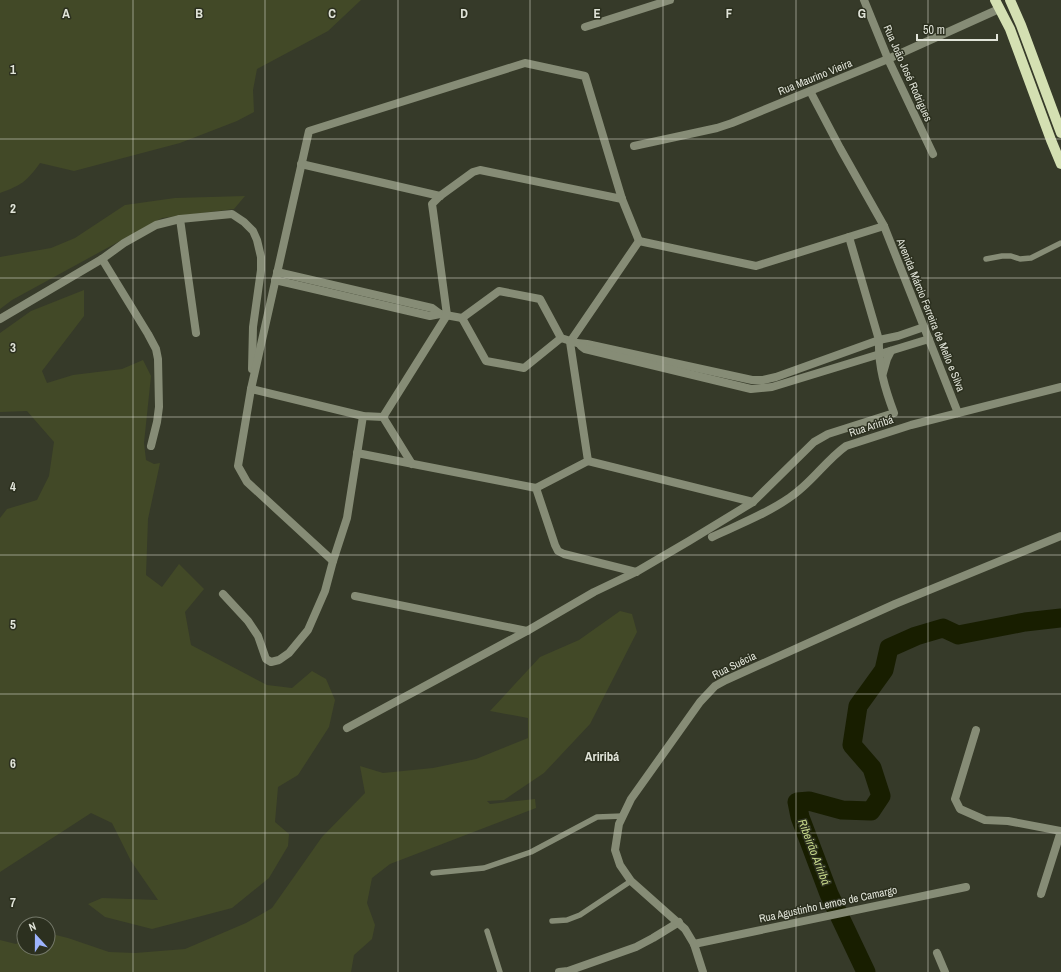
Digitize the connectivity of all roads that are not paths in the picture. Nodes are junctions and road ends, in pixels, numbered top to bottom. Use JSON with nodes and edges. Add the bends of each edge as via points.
{"nodes":[{"id":1,"x":670,"y":0,"type":"edge"},
{"id":2,"x":864,"y":0,"type":"edge"},
{"id":3,"x":1011,"y":1,"type":"edge"},
{"id":4,"x":997,"y":4,"type":"edge"},
{"id":5,"x":585,"y":27,"type":"dead end"},
{"id":6,"x":888,"y":59,"type":"junction"},
{"id":7,"x":810,"y":91,"type":"junction"},
{"id":8,"x":1061,"y":133,"type":"edge"},
{"id":9,"x":634,"y":146,"type":"dead end"},
{"id":10,"x":933,"y":154,"type":"dead end"},
{"id":11,"x":301,"y":164,"type":"junction"},
{"id":12,"x":1061,"y":164,"type":"edge"},
{"id":13,"x":440,"y":196,"type":"junction"},
{"id":14,"x":622,"y":199,"type":"junction"},
{"id":15,"x":180,"y":219,"type":"junction"},
{"id":16,"x":884,"y":226,"type":"junction"},
{"id":17,"x":849,"y":236,"type":"junction"},
{"id":18,"x":639,"y":241,"type":"junction"},
{"id":19,"x":1061,"y":243,"type":"edge"},
{"id":20,"x":102,"y":259,"type":"junction"},
{"id":21,"x":986,"y":259,"type":"dead end"},
{"id":22,"x":276,"y":276,"type":"junction"},
{"id":23,"x":443,"y":315,"type":"junction"},
{"id":24,"x":462,"y":318,"type":"junction"},
{"id":25,"x":0,"y":319,"type":"edge"},
{"id":26,"x":924,"y":327,"type":"junction"},
{"id":27,"x":196,"y":333,"type":"dead end"},
{"id":28,"x":561,"y":338,"type":"junction"},
{"id":29,"x":929,"y":338,"type":"junction"},
{"id":30,"x":879,"y":340,"type":"junction"},
{"id":31,"x":573,"y":343,"type":"junction"},
{"id":32,"x":891,"y":351,"type":"junction"},
{"id":33,"x":878,"y":353,"type":"junction"},
{"id":34,"x":882,"y":380,"type":"junction"},
{"id":35,"x":252,"y":385,"type":"junction"},
{"id":36,"x":1061,"y":387,"type":"edge"},
{"id":37,"x":958,"y":413,"type":"junction"},
{"id":38,"x":363,"y":416,"type":"junction"},
{"id":39,"x":383,"y":417,"type":"junction"},
{"id":40,"x":151,"y":446,"type":"dead end"},
{"id":41,"x":357,"y":453,"type":"junction"},
{"id":42,"x":588,"y":461,"type":"junction"},
{"id":43,"x":412,"y":464,"type":"junction"},
{"id":44,"x":536,"y":488,"type":"junction"},
{"id":45,"x":753,"y":502,"type":"junction"},
{"id":46,"x":1061,"y":536,"type":"edge"},
{"id":47,"x":712,"y":537,"type":"dead end"},
{"id":48,"x":333,"y":561,"type":"junction"},
{"id":49,"x":636,"y":572,"type":"junction"},
{"id":50,"x":223,"y":594,"type":"dead end"},
{"id":51,"x":355,"y":596,"type":"dead end"},
{"id":52,"x":527,"y":631,"type":"junction"},
{"id":53,"x":347,"y":728,"type":"dead end"},
{"id":54,"x":976,"y":730,"type":"dead end"},
{"id":55,"x":622,"y":816,"type":"junction"},
{"id":56,"x":1061,"y":831,"type":"edge"},
{"id":57,"x":433,"y":873,"type":"dead end"},
{"id":58,"x":631,"y":881,"type":"junction"},
{"id":59,"x":966,"y":887,"type":"dead end"},
{"id":60,"x":1040,"y":894,"type":"dead end"},
{"id":61,"x":552,"y":921,"type":"dead end"},
{"id":62,"x":679,"y":922,"type":"junction"},
{"id":63,"x":487,"y":931,"type":"dead end"},
{"id":64,"x":694,"y":944,"type":"junction"},
{"id":65,"x":937,"y":953,"type":"dead end"},
{"id":66,"x":500,"y":972,"type":"edge"},
{"id":67,"x":559,"y":972,"type":"edge"},
{"id":68,"x":703,"y":972,"type":"edge"},
{"id":69,"x":945,"y":972,"type":"edge"}],
"edges":[{"from":1,"to":5,"type":"street"},
{"from":2,"to":6,"type":"street","name":"Rua João José Rodrigues"},
{"from":3,"to":8,"type":"main road"},
{"from":4,"to":6,"type":"street","name":"Rua Maurino Vieira"},
{"from":4,"to":12,"type":"main road","via":[[1010,29]]},
{"from":6,"to":7,"type":"street","name":"Rua Maurino Vieira"},
{"from":6,"to":10,"type":"street","name":"Rua João José Rodrigues"},
{"from":7,"to":9,"type":"street","name":"Rua Maurino Vieira","via":[[717,128]]},
{"from":7,"to":16,"type":"street","name":"Avenida Márcio Ferreira de Mello e Silva"},
{"from":11,"to":13,"type":"street"},
{"from":11,"to":14,"type":"street","via":[[309,131],[524,63],[585,76]]},
{"from":11,"to":22,"type":"street"},
{"from":13,"to":14,"type":"street","via":[[473,172],[480,170]]},
{"from":13,"to":23,"type":"street","via":[[432,204]]},
{"from":14,"to":18,"type":"street"},
{"from":15,"to":20,"type":"street","via":[[156,225]]},
{"from":15,"to":27,"type":"street"},
{"from":15,"to":35,"type":"street","via":[[232,214],[253,231],[257,240],[261,270],[253,327]]},
{"from":16,"to":17,"type":"street"},
{"from":16,"to":26,"type":"street","name":"Avenida Márcio Ferreira de Mello e Silva"},
{"from":17,"to":18,"type":"street","via":[[756,266]]},
{"from":17,"to":30,"type":"street"},
{"from":18,"to":31,"type":"street"},
{"from":19,"to":21,"type":"lane","via":[[1031,258],[1002,256]]},
{"from":20,"to":25,"type":"street"},
{"from":20,"to":40,"type":"street","via":[[156,348],[158,407]]},
{"from":22,"to":23,"type":"street","via":[[432,308]]},
{"from":22,"to":35,"type":"street"},
{"from":23,"to":24,"type":"street"},
{"from":23,"to":39,"type":"street"},
{"from":24,"to":28,"type":"street","via":[[499,292],[540,299]]},
{"from":24,"to":28,"type":"street","via":[[486,360],[524,368]]},
{"from":26,"to":29,"type":"street","name":"Avenida Márcio Ferreira de Mello e Silva"},
{"from":26,"to":30,"type":"street"},
{"from":28,"to":31,"type":"street"},
{"from":29,"to":32,"type":"street"},
{"from":29,"to":37,"type":"street","name":"Avenida Márcio Ferreira de Mello e Silva"},
{"from":30,"to":31,"type":"street","via":[[763,380],[752,380]]},
{"from":30,"to":33,"type":"street"},
{"from":31,"to":33,"type":"street","via":[[585,349],[752,389],[772,387]]},
{"from":31,"to":42,"type":"street"},
{"from":32,"to":33,"type":"street"},
{"from":32,"to":34,"type":"street"},
{"from":33,"to":34,"type":"street"},
{"from":34,"to":45,"type":"street","via":[[894,413],[828,434],[814,442]]},
{"from":35,"to":38,"type":"street"},
{"from":35,"to":48,"type":"street","via":[[238,466],[247,482]]},
{"from":36,"to":37,"type":"street","name":"Rua Ariribá"},
{"from":37,"to":47,"type":"street","name":"Rua Ariribá","via":[[846,446],[801,489],[778,506]]},
{"from":38,"to":39,"type":"street"},
{"from":38,"to":41,"type":"street"},
{"from":39,"to":43,"type":"street"},
{"from":41,"to":43,"type":"street"},
{"from":41,"to":48,"type":"street","via":[[347,518]]},
{"from":42,"to":44,"type":"street"},
{"from":42,"to":45,"type":"street"},
{"from":43,"to":44,"type":"street"},
{"from":44,"to":49,"type":"street","via":[[558,551]]},
{"from":45,"to":49,"type":"street"},
{"from":46,"to":55,"type":"street","name":"Rua Suécia","via":[[889,606],[715,686],[695,708],[631,799]]},
{"from":48,"to":50,"type":"street","via":[[325,592],[308,630],[290,653],[279,660],[271,662],[266,659],[258,636]]},
{"from":49,"to":52,"type":"street","via":[[594,592]]},
{"from":51,"to":52,"type":"street"},
{"from":52,"to":53,"type":"street"},
{"from":54,"to":56,"type":"street","via":[[956,799],[960,809],[985,820],[1008,821]]},
{"from":55,"to":57,"type":"lane","via":[[597,817],[531,852],[484,868]]},
{"from":55,"to":58,"type":"street","name":"Rua Suécia","via":[[615,850],[620,865]]},
{"from":56,"to":60,"type":"street"},
{"from":58,"to":61,"type":"lane","via":[[580,915],[567,920]]},
{"from":58,"to":62,"type":"street","name":"Rua Suécia"},
{"from":59,"to":64,"type":"street","name":"Rua Agustinho Lemos de Camargo"},
{"from":62,"to":64,"type":"street","name":"Rua Suécia"},
{"from":62,"to":67,"type":"street","via":[[636,947]]},
{"from":63,"to":66,"type":"lane"},
{"from":64,"to":68,"type":"street","name":"Rua Suécia"},
{"from":65,"to":69,"type":"street"}]}
